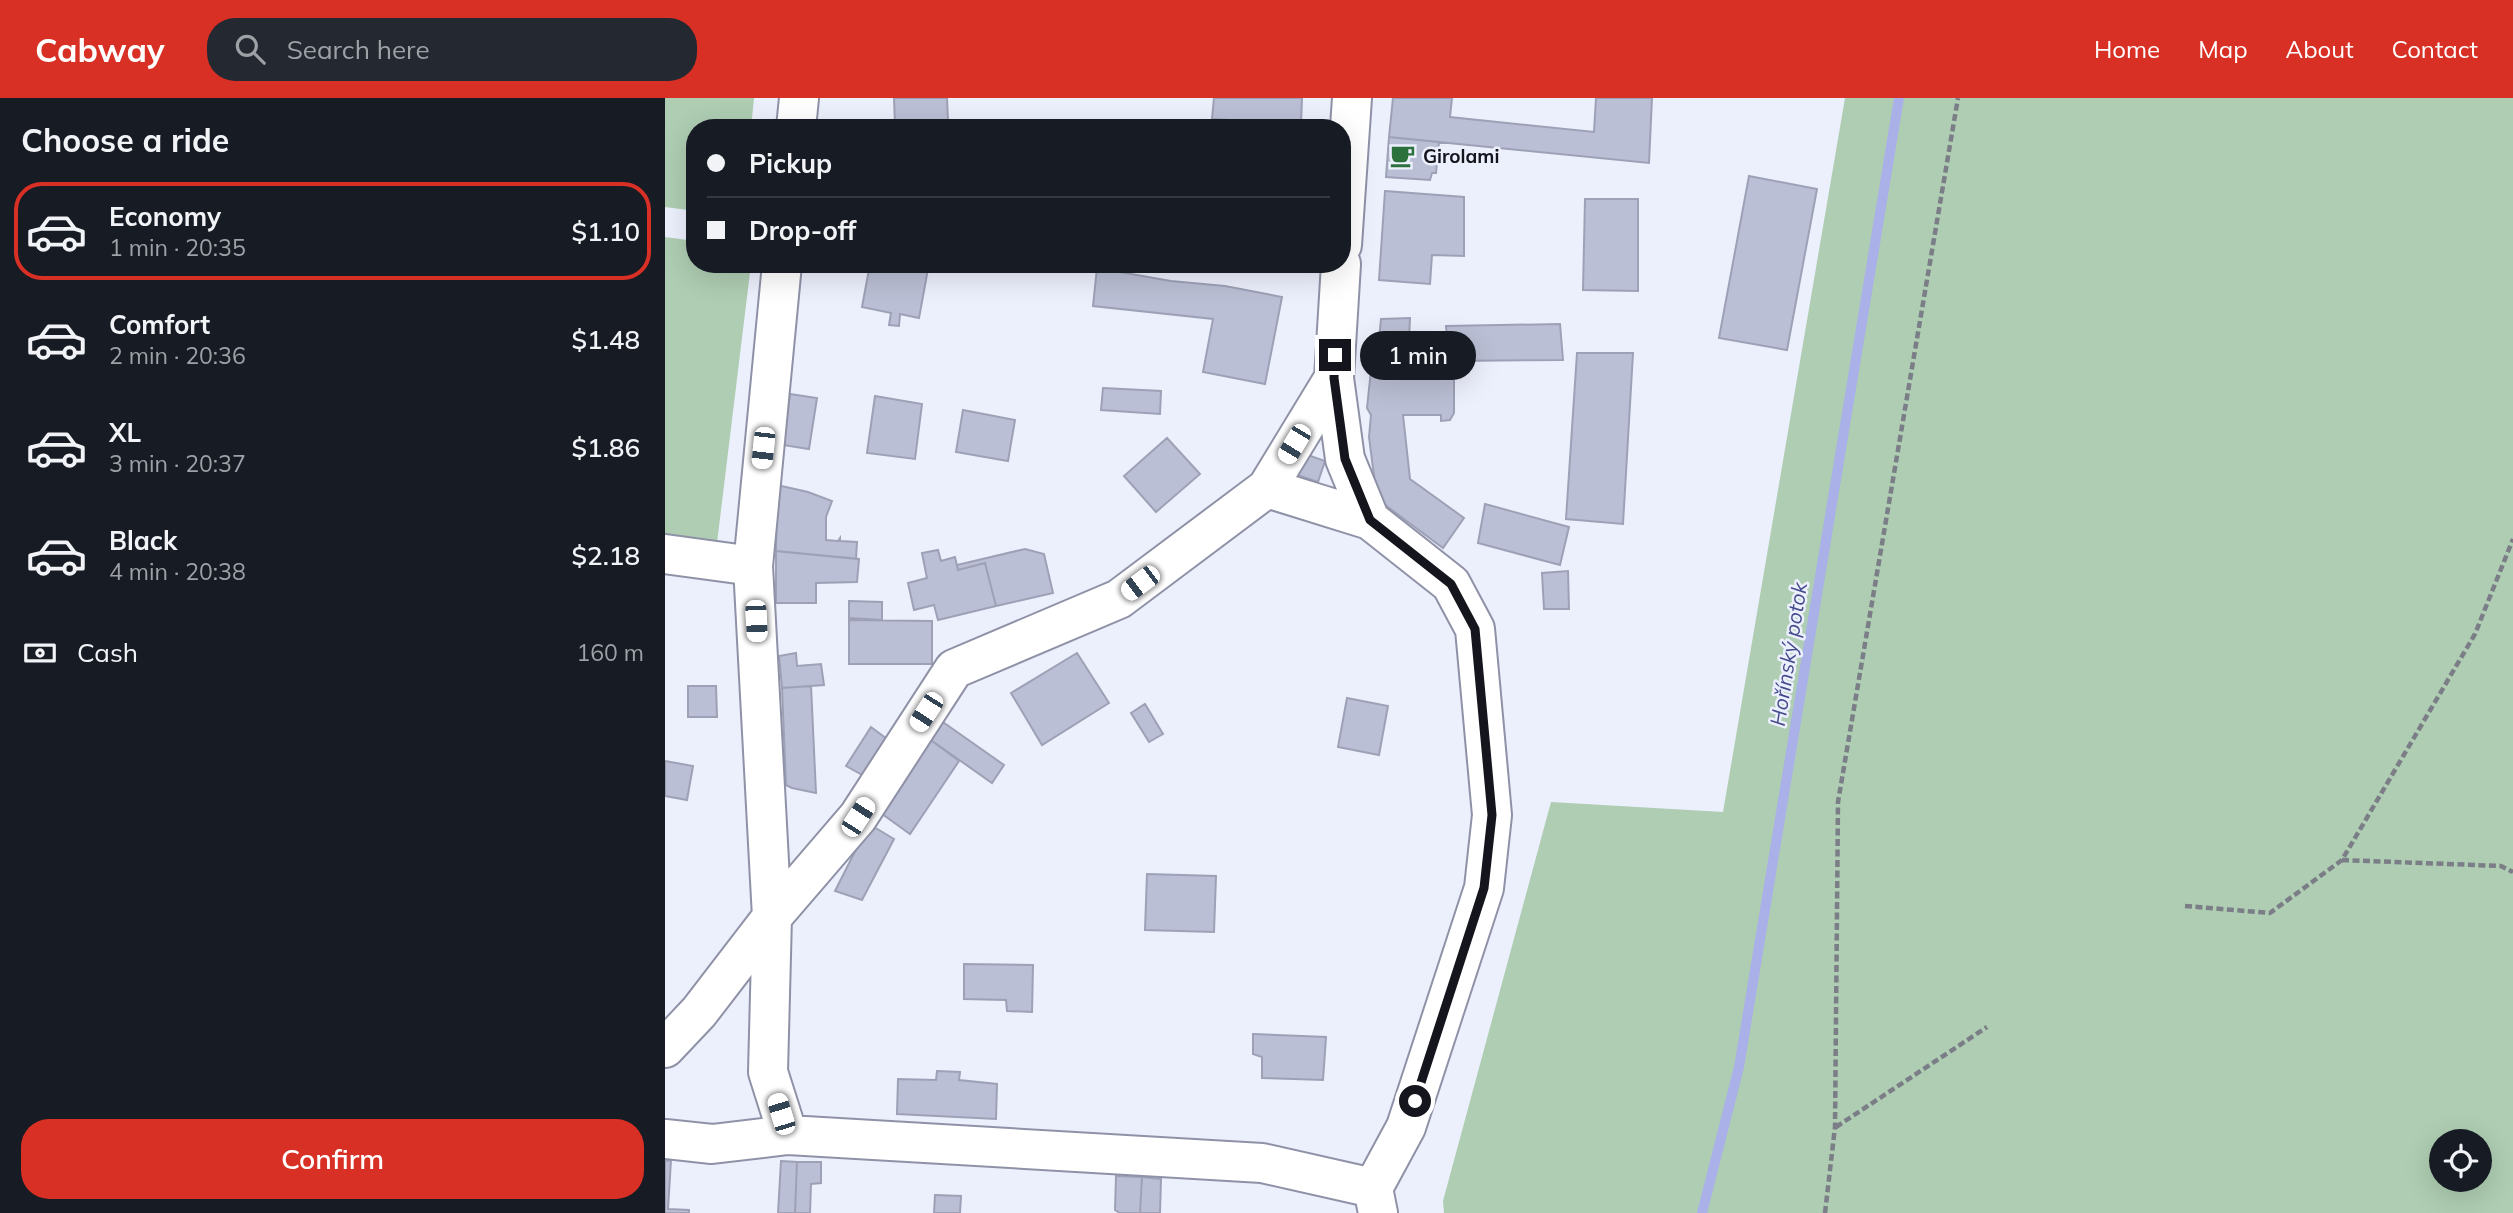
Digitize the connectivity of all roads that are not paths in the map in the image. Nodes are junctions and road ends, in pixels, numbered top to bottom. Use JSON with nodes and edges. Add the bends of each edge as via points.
{"nodes":[{"id":1,"x":799,"y":98,"type":"edge"},
{"id":2,"x":1352,"y":98,"type":"edge"},
{"id":3,"x":797,"y":119,"type":"edge"},
{"id":4,"x":1351,"y":119,"type":"edge"},
{"id":5,"x":781,"y":273,"type":"edge"},
{"id":6,"x":1340,"y":273,"type":"edge"},
{"id":7,"x":1334,"y":378,"type":"junction"},
{"id":8,"x":1267,"y":488,"type":"junction"},
{"id":9,"x":1370,"y":520,"type":"junction"},
{"id":10,"x":665,"y":554,"type":"edge"},
{"id":11,"x":753,"y":566,"type":"junction"},
{"id":12,"x":772,"y":917,"type":"junction"},
{"id":13,"x":665,"y":1048,"type":"edge"},
{"id":14,"x":787,"y":1135,"type":"junction"},
{"id":15,"x":665,"y":1139,"type":"edge"},
{"id":16,"x":1376,"y":1201,"type":"edge"}],
"edges":[{"from":1,"to":3,"type":"street"},
{"from":2,"to":4,"type":"street"},
{"from":5,"to":11,"type":"street"},
{"from":6,"to":7,"type":"street"},
{"from":7,"to":8,"type":"street"},
{"from":7,"to":9,"type":"street","via":[[1345,459]]},
{"from":8,"to":9,"type":"street"},
{"from":8,"to":12,"type":"street","via":[[1119,599],[954,669],[858,817]]},
{"from":9,"to":16,"type":"street","via":[[1451,584],[1475,629],[1492,815],[1484,888],[1406,1127]]},
{"from":10,"to":11,"type":"street"},
{"from":11,"to":12,"type":"street"},
{"from":12,"to":13,"type":"street","via":[[699,1012]]},
{"from":12,"to":14,"type":"street","via":[[768,1072]]},
{"from":14,"to":15,"type":"street","via":[[712,1144]]},
{"from":14,"to":16,"type":"street","via":[[1262,1163]]}]}
